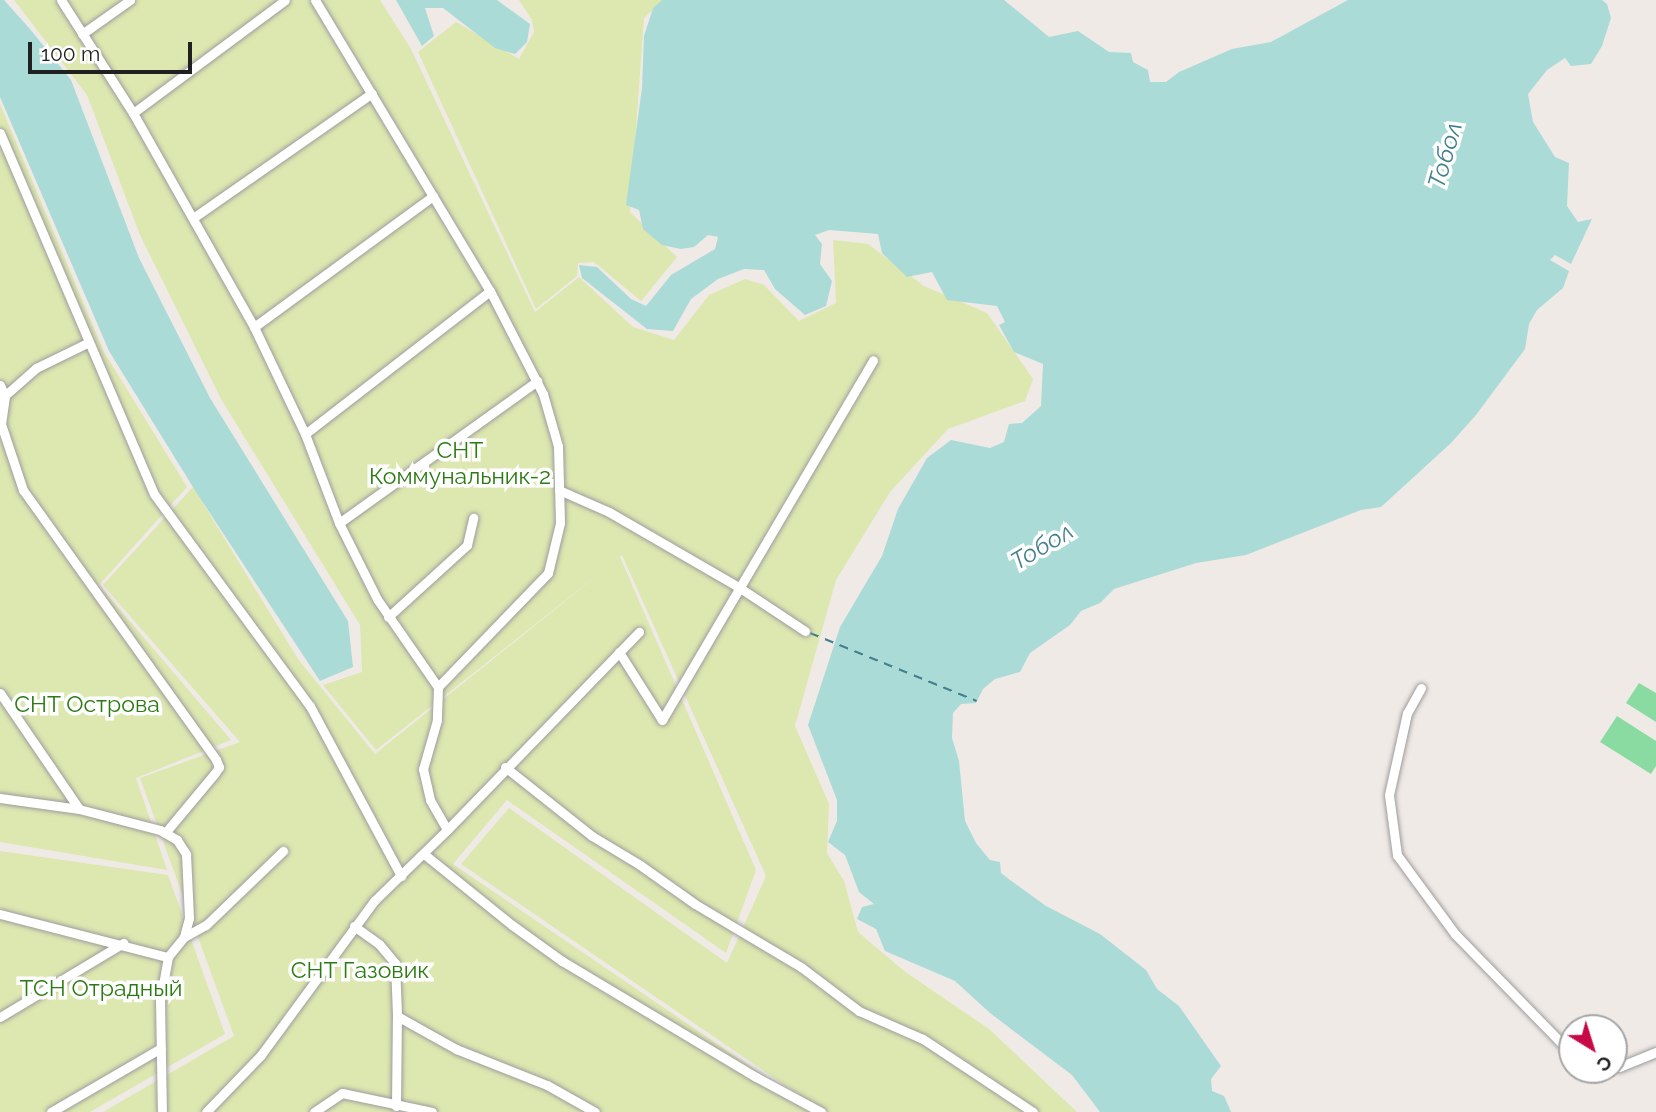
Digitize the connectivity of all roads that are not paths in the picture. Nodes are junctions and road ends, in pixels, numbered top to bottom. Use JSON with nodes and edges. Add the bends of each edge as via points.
{"nodes":[{"id":1,"x":61,"y":0,"type":"edge"},
{"id":2,"x":131,"y":0,"type":"edge"},
{"id":3,"x":285,"y":0,"type":"edge"},
{"id":4,"x":315,"y":0,"type":"edge"},
{"id":5,"x":82,"y":34,"type":"junction"},
{"id":6,"x":372,"y":93,"type":"junction"},
{"id":7,"x":133,"y":113,"type":"junction"},
{"id":8,"x":0,"y":133,"type":"edge"},
{"id":9,"x":433,"y":195,"type":"junction"},
{"id":10,"x":192,"y":218,"type":"junction"},
{"id":11,"x":490,"y":291,"type":"junction"},
{"id":12,"x":254,"y":327,"type":"junction"},
{"id":13,"x":88,"y":343,"type":"junction"},
{"id":14,"x":873,"y":360,"type":"dead end"},
{"id":15,"x":537,"y":381,"type":"junction"},
{"id":16,"x":0,"y":385,"type":"edge"},
{"id":17,"x":2,"y":398,"type":"edge"},
{"id":18,"x":305,"y":434,"type":"junction"},
{"id":19,"x":559,"y":490,"type":"junction"},
{"id":20,"x":474,"y":518,"type":"dead end"},
{"id":21,"x":339,"y":523,"type":"junction"},
{"id":22,"x":740,"y":588,"type":"junction"},
{"id":23,"x":388,"y":617,"type":"junction"},
{"id":24,"x":805,"y":631,"type":"dead end"},
{"id":25,"x":639,"y":632,"type":"dead end"},
{"id":26,"x":619,"y":652,"type":"junction"},
{"id":27,"x":438,"y":687,"type":"junction"},
{"id":28,"x":1421,"y":688,"type":"dead end"},
{"id":29,"x":0,"y":693,"type":"edge"},
{"id":30,"x":505,"y":767,"type":"junction"},
{"id":31,"x":0,"y":798,"type":"edge"},
{"id":32,"x":79,"y":809,"type":"junction"},
{"id":33,"x":447,"y":830,"type":"junction"},
{"id":34,"x":165,"y":833,"type":"junction"},
{"id":35,"x":283,"y":851,"type":"dead end"},
{"id":36,"x":424,"y":854,"type":"junction"},
{"id":37,"x":401,"y":876,"type":"junction"},
{"id":38,"x":0,"y":914,"type":"edge"},
{"id":39,"x":354,"y":926,"type":"junction"},
{"id":40,"x":184,"y":937,"type":"junction"},
{"id":41,"x":123,"y":943,"type":"junction"},
{"id":42,"x":168,"y":957,"type":"junction"},
{"id":43,"x":397,"y":1016,"type":"junction"},
{"id":44,"x":0,"y":1017,"type":"edge"},
{"id":45,"x":1558,"y":1040,"type":"edge"},
{"id":46,"x":161,"y":1048,"type":"junction"},
{"id":47,"x":1656,"y":1052,"type":"edge"},
{"id":48,"x":1628,"y":1063,"type":"edge"},
{"id":49,"x":396,"y":1106,"type":"junction"},
{"id":50,"x":51,"y":1112,"type":"edge"},
{"id":51,"x":162,"y":1112,"type":"edge"},
{"id":52,"x":206,"y":1112,"type":"edge"},
{"id":53,"x":313,"y":1112,"type":"edge"},
{"id":54,"x":432,"y":1112,"type":"edge"},
{"id":55,"x":596,"y":1112,"type":"edge"},
{"id":56,"x":821,"y":1112,"type":"edge"},
{"id":57,"x":1033,"y":1112,"type":"edge"}],
"edges":[{"from":1,"to":5,"type":"street"},
{"from":2,"to":5,"type":"street"},
{"from":3,"to":7,"type":"street"},
{"from":4,"to":6,"type":"street"},
{"from":5,"to":7,"type":"street"},
{"from":6,"to":9,"type":"street"},
{"from":6,"to":10,"type":"street"},
{"from":7,"to":10,"type":"street"},
{"from":8,"to":13,"type":"street"},
{"from":9,"to":11,"type":"street"},
{"from":9,"to":12,"type":"street"},
{"from":10,"to":12,"type":"street"},
{"from":11,"to":15,"type":"street"},
{"from":11,"to":18,"type":"street"},
{"from":12,"to":18,"type":"street"},
{"from":13,"to":17,"type":"street","via":[[36,368]]},
{"from":13,"to":37,"type":"street","via":[[154,494],[310,706]]},
{"from":14,"to":22,"type":"street"},
{"from":15,"to":19,"type":"street","via":[[558,446]]},
{"from":15,"to":21,"type":"street"},
{"from":16,"to":17,"type":"street"},
{"from":17,"to":34,"type":"street","via":[[1,424],[23,490],[219,767]]},
{"from":18,"to":21,"type":"street"},
{"from":19,"to":22,"type":"street","via":[[609,512]]},
{"from":19,"to":27,"type":"street","via":[[560,523],[548,573]]},
{"from":20,"to":23,"type":"street","via":[[467,545]]},
{"from":21,"to":23,"type":"street"},
{"from":22,"to":24,"type":"street"},
{"from":22,"to":26,"type":"street","via":[[663,720]]},
{"from":23,"to":27,"type":"street"},
{"from":25,"to":26,"type":"street"},
{"from":26,"to":30,"type":"street"},
{"from":27,"to":33,"type":"street","via":[[437,720],[423,769],[430,800]]},
{"from":28,"to":45,"type":"street","via":[[1407,713],[1388,794],[1397,855],[1455,934]]},
{"from":29,"to":32,"type":"street"},
{"from":30,"to":33,"type":"street"},
{"from":30,"to":57,"type":"street","via":[[592,836],[695,904],[802,967],[859,1011],[923,1039]]},
{"from":31,"to":32,"type":"street"},
{"from":32,"to":34,"type":"street"},
{"from":33,"to":36,"type":"street"},
{"from":34,"to":40,"type":"street","via":[[177,840],[186,854],[190,896]]},
{"from":35,"to":40,"type":"street","via":[[205,925]]},
{"from":36,"to":37,"type":"street"},
{"from":36,"to":56,"type":"street","via":[[562,961]]},
{"from":37,"to":39,"type":"street"},
{"from":38,"to":41,"type":"street"},
{"from":39,"to":43,"type":"street","via":[[379,944],[394,963]]},
{"from":39,"to":52,"type":"street","via":[[261,1055]]},
{"from":40,"to":42,"type":"street"},
{"from":41,"to":42,"type":"street"},
{"from":41,"to":44,"type":"street"},
{"from":42,"to":46,"type":"street","via":[[160,1001]]},
{"from":43,"to":49,"type":"street"},
{"from":43,"to":55,"type":"street","via":[[456,1049],[547,1085]]},
{"from":46,"to":50,"type":"street"},
{"from":46,"to":51,"type":"street"},
{"from":47,"to":48,"type":"street"},
{"from":49,"to":53,"type":"street","via":[[342,1093]]},
{"from":49,"to":54,"type":"street"}]}
